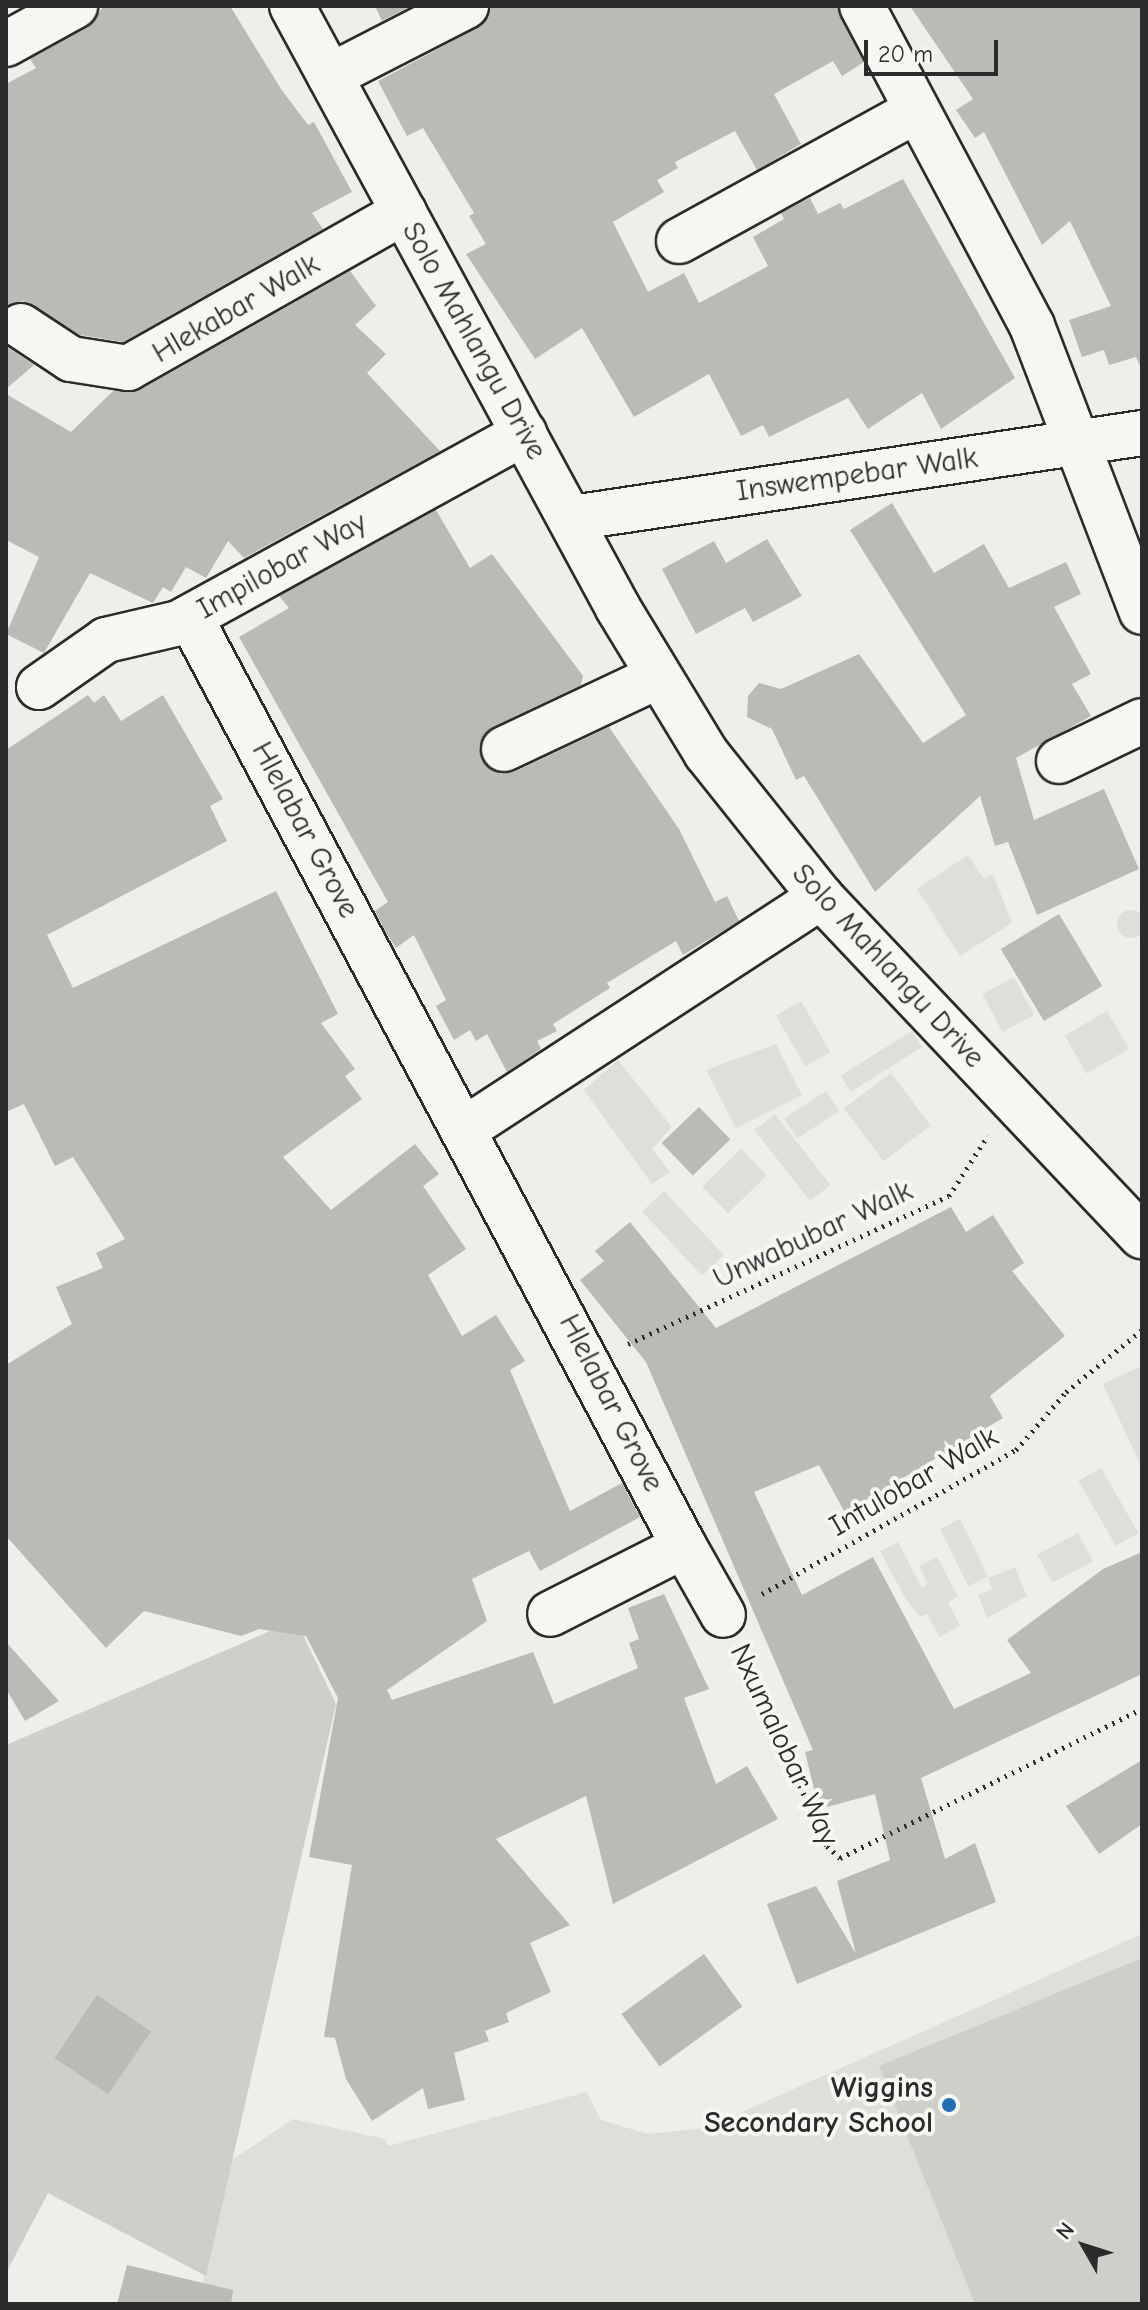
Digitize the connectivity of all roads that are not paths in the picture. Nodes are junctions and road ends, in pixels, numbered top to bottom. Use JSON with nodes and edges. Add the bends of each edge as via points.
{"nodes":[{"id":1,"x":75,"y":6,"type":"edge"},
{"id":2,"x":292,"y":6,"type":"edge"},
{"id":3,"x":466,"y":6,"type":"edge"},
{"id":4,"x":862,"y":6,"type":"edge"},
{"id":5,"x":6,"y":44,"type":"edge"},
{"id":6,"x":330,"y":76,"type":"junction"},
{"id":7,"x":914,"y":112,"type":"junction"},
{"id":8,"x":404,"y":212,"type":"junction"},
{"id":9,"x":679,"y":241,"type":"dead end"},
{"id":10,"x":21,"y":326,"type":"dead end"},
{"id":11,"x":524,"y":433,"type":"junction"},
{"id":12,"x":1142,"y":433,"type":"edge"},
{"id":13,"x":1081,"y":442,"type":"junction"},
{"id":14,"x":572,"y":518,"type":"junction"},
{"id":15,"x":1142,"y":612,"type":"edge"},
{"id":16,"x":190,"y":617,"type":"junction"},
{"id":17,"x":656,"y":677,"type":"junction"},
{"id":18,"x":39,"y":687,"type":"dead end"},
{"id":19,"x":1142,"y":721,"type":"edge"},
{"id":20,"x":504,"y":749,"type":"dead end"},
{"id":21,"x":1059,"y":761,"type":"dead end"},
{"id":22,"x":821,"y":897,"type":"junction"},
{"id":23,"x":465,"y":1129,"type":"junction"},
{"id":24,"x":1142,"y":1236,"type":"edge"},
{"id":25,"x":684,"y":1546,"type":"junction"},
{"id":26,"x":550,"y":1614,"type":"dead end"},
{"id":27,"x":723,"y":1615,"type":"road end"}],
"edges":[{"from":1,"to":5,"type":"street"},
{"from":2,"to":6,"type":"street","name":"Solo Mahlangu Drive"},
{"from":3,"to":6,"type":"street"},
{"from":4,"to":7,"type":"street"},
{"from":6,"to":8,"type":"street","name":"Solo Mahlangu Drive"},
{"from":7,"to":9,"type":"street"},
{"from":7,"to":13,"type":"street","via":[[977,216]]},
{"from":8,"to":10,"type":"street","name":"Hlekabar Walk","via":[[128,368],[71,359]]},
{"from":8,"to":11,"type":"street","name":"Solo Mahlangu Drive"},
{"from":11,"to":14,"type":"street","name":"Solo Mahlangu Drive"},
{"from":11,"to":16,"type":"street","name":"Impilobar Way"},
{"from":12,"to":13,"type":"street","name":"Inswempebar Walk"},
{"from":13,"to":14,"type":"street","name":"Inswempebar Walk"},
{"from":13,"to":15,"type":"street"},
{"from":14,"to":17,"type":"street","name":"Solo Mahlangu Drive"},
{"from":16,"to":18,"type":"street","name":"Impilobar Way","via":[[106,640]]},
{"from":16,"to":23,"type":"street","name":"Hlelabar Grove"},
{"from":17,"to":20,"type":"street"},
{"from":17,"to":22,"type":"street","name":"Solo Mahlangu Drive"},
{"from":19,"to":21,"type":"street"},
{"from":22,"to":23,"type":"street"},
{"from":22,"to":24,"type":"street","name":"Solo Mahlangu Drive"},
{"from":23,"to":25,"type":"street","name":"Hlelabar Grove"},
{"from":25,"to":26,"type":"street"},
{"from":25,"to":27,"type":"street","name":"Nxumalobar Way"}]}
